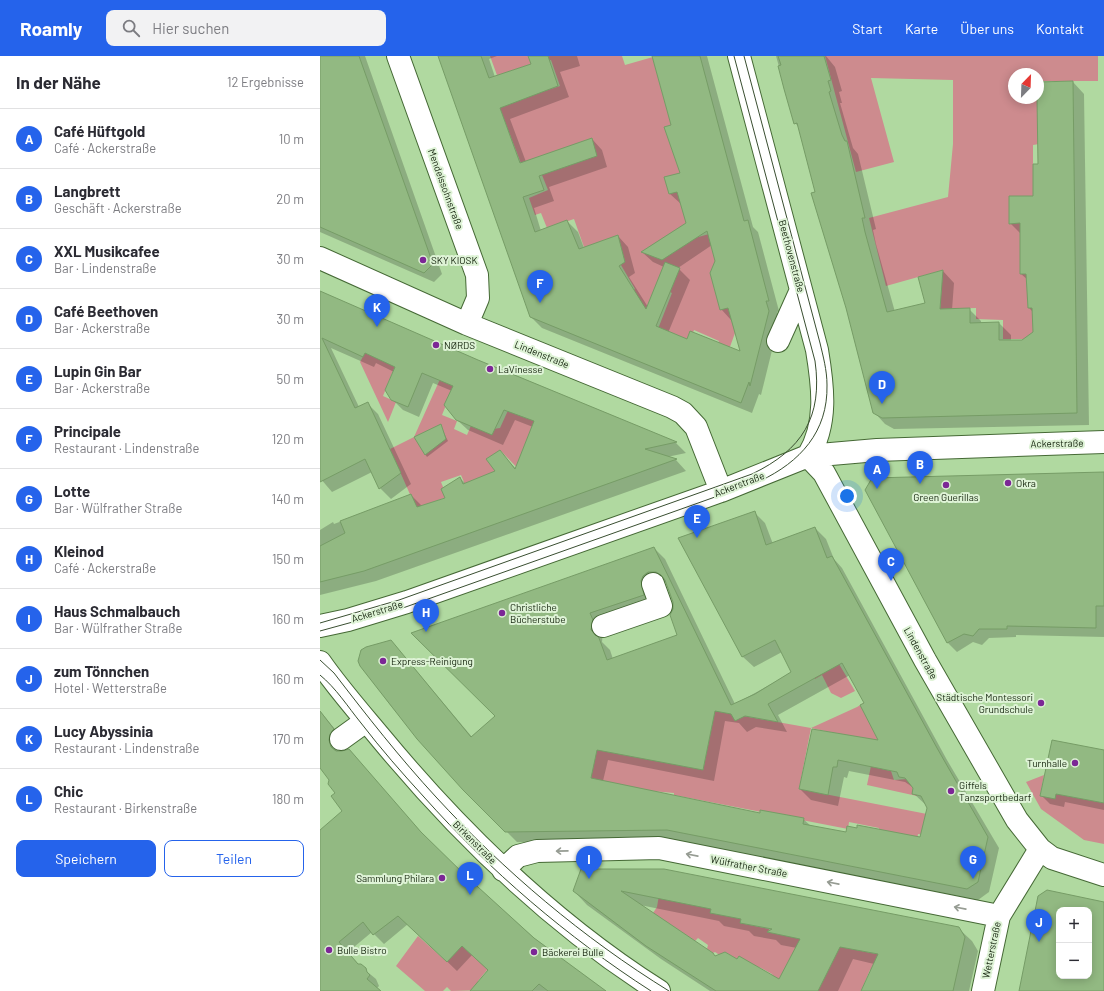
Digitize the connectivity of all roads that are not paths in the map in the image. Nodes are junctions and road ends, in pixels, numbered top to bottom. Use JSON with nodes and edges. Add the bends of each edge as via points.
{"nodes":[{"id":1,"x":398,"y":56,"type":"edge"},
{"id":2,"x":739,"y":56,"type":"edge"},
{"id":3,"x":320,"y":258,"type":"edge"},
{"id":4,"x":801,"y":290,"type":"junction"},
{"id":5,"x":467,"y":324,"type":"junction"},
{"id":6,"x":778,"y":341,"type":"dead end"},
{"id":7,"x":1104,"y":442,"type":"edge"},
{"id":8,"x":808,"y":456,"type":"junction"},
{"id":9,"x":721,"y":491,"type":"junction"},
{"id":10,"x":653,"y":584,"type":"dead end"},
{"id":11,"x":320,"y":626,"type":"edge"},
{"id":12,"x":602,"y":626,"type":"dead end"},
{"id":13,"x":320,"y":662,"type":"edge"},
{"id":14,"x":366,"y":721,"type":"junction"},
{"id":15,"x":341,"y":739,"type":"dead end"},
{"id":16,"x":1040,"y":849,"type":"junction"},
{"id":17,"x":503,"y":870,"type":"junction"},
{"id":18,"x":1104,"y":876,"type":"edge"},
{"id":19,"x":999,"y":916,"type":"junction"},
{"id":20,"x":659,"y":991,"type":"edge"},
{"id":21,"x":982,"y":991,"type":"edge"}],
"edges":[{"from":1,"to":5,"type":"street","name":"Mendelssohnstraße","via":[[477,275],[478,298]]},
{"from":2,"to":4,"type":"street","name":"Beethovenstraße"},
{"from":3,"to":5,"type":"street","name":"Lindenstraße"},
{"from":4,"to":6,"type":"street"},
{"from":4,"to":8,"type":"street","name":"Beethovenstraße","via":[[817,350],[822,391],[822,418],[818,440]]},
{"from":5,"to":9,"type":"street","name":"Lindenstraße","via":[[683,412],[696,426]]},
{"from":7,"to":8,"type":"street","name":"Ackerstraße","via":[[877,450]]},
{"from":8,"to":9,"type":"street","name":"Ackerstraße"},
{"from":8,"to":16,"type":"street","name":"Lindenstraße","via":[[824,473],[921,653],[1017,820]]},
{"from":9,"to":11,"type":"street","name":"Ackerstraße","via":[[408,602]]},
{"from":10,"to":12,"type":"street","via":[[660,606]]},
{"from":13,"to":14,"type":"street","name":"Birkenstraße"},
{"from":14,"to":15,"type":"street"},
{"from":14,"to":17,"type":"street","name":"Birkenstraße","via":[[418,783]]},
{"from":16,"to":18,"type":"street","name":"Lindenstraße","via":[[1052,858]]},
{"from":16,"to":19,"type":"street","name":"Wetterstraße"},
{"from":19,"to":17,"type":"street","name":"Wülfrather Straße","one_way":true,"via":[[659,848],[537,851],[518,856]]},
{"from":17,"to":20,"type":"street","name":"Birkenstraße","via":[[584,938]]},
{"from":19,"to":21,"type":"street","name":"Wetterstraße"}]}
